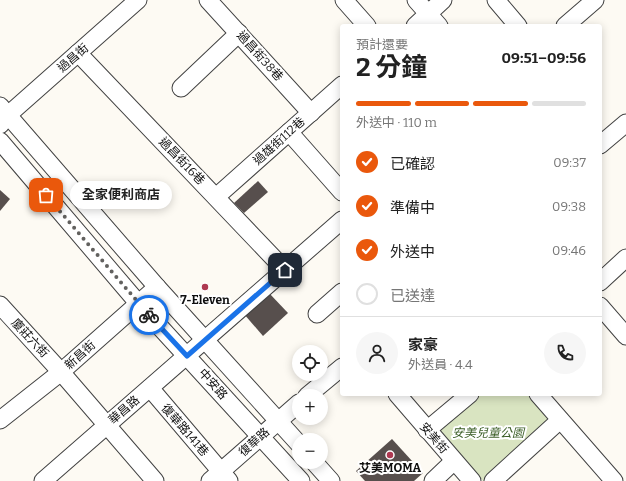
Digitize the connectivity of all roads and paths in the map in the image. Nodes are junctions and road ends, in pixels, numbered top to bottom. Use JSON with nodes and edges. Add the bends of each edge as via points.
{"nodes":[{"id":1,"x":138,"y":0,"type":"edge"},
{"id":2,"x":208,"y":0,"type":"edge"},
{"id":3,"x":344,"y":0,"type":"edge"},
{"id":4,"x":416,"y":0,"type":"edge"},
{"id":5,"x":443,"y":0,"type":"edge"},
{"id":6,"x":496,"y":0,"type":"edge"},
{"id":7,"x":594,"y":0,"type":"edge"},
{"id":8,"x":434,"y":20,"type":"edge"},
{"id":9,"x":365,"y":24,"type":"edge"},
{"id":10,"x":421,"y":24,"type":"edge"},
{"id":11,"x":516,"y":24,"type":"edge"},
{"id":12,"x":567,"y":24,"type":"edge"},
{"id":13,"x":239,"y":33,"type":"junction"},
{"id":14,"x":78,"y":53,"type":"junction"},
{"id":15,"x":340,"y":87,"type":"edge"},
{"id":16,"x":180,"y":88,"type":"dead end"},
{"id":17,"x":311,"y":113,"type":"junction"},
{"id":18,"x":3,"y":115,"type":"edge"},
{"id":19,"x":626,"y":123,"type":"edge"},
{"id":20,"x":289,"y":132,"type":"junction"},
{"id":21,"x":0,"y":141,"type":"edge"},
{"id":22,"x":602,"y":143,"type":"edge"},
{"id":23,"x":340,"y":190,"type":"edge"},
{"id":24,"x":216,"y":197,"type":"junction"},
{"id":25,"x":340,"y":222,"type":"edge"},
{"id":26,"x":626,"y":258,"type":"edge"},
{"id":27,"x":285,"y":270,"type":"junction"},
{"id":28,"x":602,"y":280,"type":"edge"},
{"id":29,"x":157,"y":287,"type":"junction"},
{"id":30,"x":340,"y":294,"type":"edge"},
{"id":31,"x":138,"y":303,"type":"junction"},
{"id":32,"x":602,"y":308,"type":"edge"},
{"id":33,"x":317,"y":314,"type":"dead end"},
{"id":34,"x":3,"y":316,"type":"edge"},
{"id":35,"x":626,"y":336,"type":"edge"},
{"id":36,"x":206,"y":340,"type":"junction"},
{"id":37,"x":187,"y":356,"type":"junction"},
{"id":38,"x":340,"y":369,"type":"edge"},
{"id":39,"x":61,"y":372,"type":"junction"},
{"id":40,"x":150,"y":388,"type":"junction"},
{"id":41,"x":315,"y":389,"type":"edge"},
{"id":42,"x":401,"y":396,"type":"edge"},
{"id":43,"x":468,"y":396,"type":"edge"},
{"id":44,"x":540,"y":396,"type":"edge"},
{"id":45,"x":292,"y":409,"type":"edge"},
{"id":46,"x":0,"y":420,"type":"edge"},
{"id":47,"x":279,"y":420,"type":"junction"},
{"id":48,"x":560,"y":420,"type":"junction"},
{"id":49,"x":107,"y":425,"type":"junction"},
{"id":50,"x":428,"y":430,"type":"junction"},
{"id":51,"x":261,"y":436,"type":"junction"},
{"id":52,"x":292,"y":436,"type":"edge"},
{"id":53,"x":454,"y":461,"type":"junction"},
{"id":54,"x":320,"y":469,"type":"edge"},
{"id":55,"x":51,"y":478,"type":"edge"},
{"id":56,"x":220,"y":478,"type":"edge"},
{"id":57,"x":155,"y":481,"type":"edge"},
{"id":58,"x":301,"y":481,"type":"edge"},
{"id":59,"x":331,"y":481,"type":"edge"},
{"id":60,"x":433,"y":481,"type":"edge"},
{"id":61,"x":472,"y":481,"type":"edge"},
{"id":62,"x":493,"y":481,"type":"edge"},
{"id":63,"x":614,"y":481,"type":"edge"}],
"edges":[{"from":1,"to":14,"type":"street","name":"過昌街"},
{"from":2,"to":13,"type":"street","name":"過昌街38巷"},
{"from":3,"to":9,"type":"street"},
{"from":4,"to":8,"type":"street"},
{"from":5,"to":8,"type":"street"},
{"from":6,"to":11,"type":"street"},
{"from":7,"to":12,"type":"street"},
{"from":8,"to":10,"type":"street"},
{"from":13,"to":16,"type":"street"},
{"from":13,"to":17,"type":"street","name":"過昌街38巷"},
{"from":14,"to":18,"type":"street","name":"過昌街"},
{"from":14,"to":24,"type":"street","name":"過昌街16巷"},
{"from":15,"to":17,"type":"street","name":"過雄街112巷"},
{"from":17,"to":20,"type":"street","name":"過雄街112巷"},
{"from":18,"to":29,"type":"street","name":"中安路"},
{"from":19,"to":22,"type":"street"},
{"from":20,"to":23,"type":"street"},
{"from":20,"to":24,"type":"street","name":"過雄街112巷"},
{"from":21,"to":31,"type":"street","name":"中安路"},
{"from":24,"to":27,"type":"street","name":"過昌街16巷"},
{"from":25,"to":27,"type":"street","name":"華昌路"},
{"from":26,"to":28,"type":"street"},
{"from":27,"to":36,"type":"street","name":"華昌路"},
{"from":29,"to":31,"type":"street","name":"新昌街"},
{"from":29,"to":36,"type":"street","name":"中安路"},
{"from":30,"to":33,"type":"street"},
{"from":31,"to":37,"type":"street","name":"中安路"},
{"from":31,"to":39,"type":"street","name":"新昌街"},
{"from":32,"to":35,"type":"street"},
{"from":34,"to":39,"type":"street","name":"廈莊六街"},
{"from":36,"to":37,"type":"street","name":"華昌路"},
{"from":36,"to":47,"type":"street","name":"中安路"},
{"from":37,"to":40,"type":"street","name":"華昌路"},
{"from":37,"to":51,"type":"street","name":"中安路"},
{"from":38,"to":41,"type":"street"},
{"from":39,"to":46,"type":"street","name":"新昌街"},
{"from":39,"to":49,"type":"street","name":"廈莊六街"},
{"from":40,"to":49,"type":"street","name":"華昌路"},
{"from":40,"to":56,"type":"street","name":"復華路141巷"},
{"from":42,"to":50,"type":"street","name":"安美街"},
{"from":43,"to":50,"type":"street"},
{"from":44,"to":48,"type":"street"},
{"from":45,"to":47,"type":"street","name":"復華路"},
{"from":47,"to":51,"type":"street","name":"復華路"},
{"from":47,"to":52,"type":"street","name":"中安路"},
{"from":48,"to":62,"type":"street"},
{"from":48,"to":63,"type":"street"},
{"from":49,"to":55,"type":"street","name":"華昌路"},
{"from":49,"to":57,"type":"street","name":"廈莊六街"},
{"from":50,"to":53,"type":"street","name":"安美街"},
{"from":51,"to":56,"type":"street","name":"復華路"},
{"from":51,"to":58,"type":"street","name":"中安路"},
{"from":53,"to":60,"type":"street"},
{"from":53,"to":61,"type":"street","name":"安美街"},
{"from":54,"to":59,"type":"street"}]}
